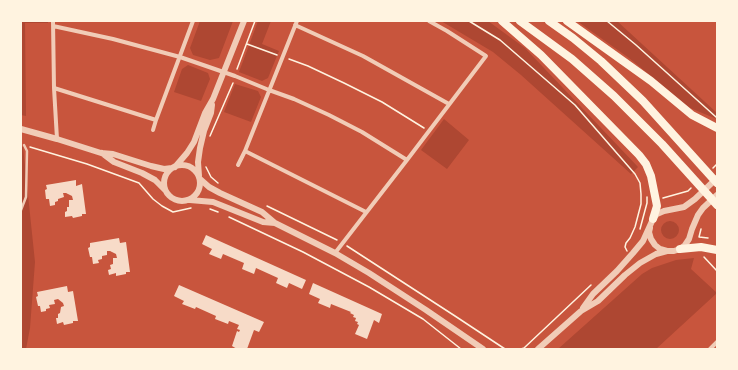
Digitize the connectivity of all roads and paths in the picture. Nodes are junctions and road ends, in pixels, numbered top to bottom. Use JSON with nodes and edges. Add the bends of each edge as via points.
{"nodes":[{"id":1,"x":193,"y":21,"type":"edge"},
{"id":2,"x":244,"y":21,"type":"edge"},
{"id":3,"x":255,"y":21,"type":"edge"},
{"id":4,"x":429,"y":21,"type":"edge"},
{"id":5,"x":469,"y":21,"type":"edge"},
{"id":6,"x":502,"y":21,"type":"edge"},
{"id":7,"x":520,"y":21,"type":"edge"},
{"id":8,"x":549,"y":21,"type":"edge"},
{"id":9,"x":567,"y":21,"type":"edge"},
{"id":10,"x":606,"y":21,"type":"edge"},
{"id":11,"x":53,"y":23,"type":"edge"},
{"id":12,"x":296,"y":23,"type":"edge"},
{"id":13,"x":246,"y":44,"type":"junction"},
{"id":14,"x":277,"y":55,"type":"dead end"},
{"id":15,"x":180,"y":57,"type":"junction"},
{"id":16,"x":288,"y":58,"type":"dead end"},
{"id":17,"x":237,"y":69,"type":"dead end"},
{"id":18,"x":224,"y":72,"type":"junction"},
{"id":19,"x":232,"y":83,"type":"dead end"},
{"id":20,"x":54,"y":88,"type":"junction"},
{"id":21,"x":269,"y":90,"type":"junction"},
{"id":22,"x":213,"y":99,"type":"junction"},
{"id":23,"x":448,"y":104,"type":"junction"},
{"id":24,"x":717,"y":119,"type":"edge"},
{"id":25,"x":156,"y":120,"type":"junction"},
{"id":26,"x":424,"y":128,"type":"dead end"},
{"id":27,"x":717,"y":128,"type":"edge"},
{"id":28,"x":21,"y":129,"type":"edge"},
{"id":29,"x":154,"y":130,"type":"dead end"},
{"id":30,"x":211,"y":136,"type":"dead end"},
{"id":31,"x":57,"y":139,"type":"junction"},
{"id":32,"x":24,"y":145,"type":"joint"},
{"id":33,"x":245,"y":151,"type":"junction"},
{"id":34,"x":101,"y":153,"type":"junction"},
{"id":35,"x":407,"y":160,"type":"junction"},
{"id":36,"x":205,"y":162,"type":"dead end"},
{"id":37,"x":238,"y":165,"type":"dead end"},
{"id":38,"x":174,"y":167,"type":"junction"},
{"id":39,"x":200,"y":177,"type":"junction"},
{"id":40,"x":717,"y":178,"type":"edge"},
{"id":41,"x":717,"y":183,"type":"edge"},
{"id":42,"x":218,"y":184,"type":"dead end"},
{"id":43,"x":166,"y":190,"type":"junction"},
{"id":44,"x":688,"y":191,"type":"dead end"},
{"id":45,"x":661,"y":193,"type":"dead end"},
{"id":46,"x":647,"y":194,"type":"dead end"},
{"id":47,"x":717,"y":195,"type":"edge"},
{"id":48,"x":190,"y":200,"type":"junction"},
{"id":49,"x":266,"y":206,"type":"dead end"},
{"id":50,"x":717,"y":206,"type":"edge"},
{"id":51,"x":192,"y":208,"type":"dead end"},
{"id":52,"x":205,"y":208,"type":"dead end"},
{"id":53,"x":21,"y":210,"type":"edge"},
{"id":54,"x":366,"y":212,"type":"junction"},
{"id":55,"x":222,"y":214,"type":"dead end"},
{"id":56,"x":228,"y":216,"type":"dead end"},
{"id":57,"x":651,"y":222,"type":"junction"},
{"id":58,"x":275,"y":223,"type":"junction"},
{"id":59,"x":701,"y":226,"type":"dead end"},
{"id":60,"x":640,"y":230,"type":"dead end"},
{"id":61,"x":708,"y":238,"type":"dead end"},
{"id":62,"x":342,"y":243,"type":"junction"},
{"id":63,"x":630,"y":249,"type":"dead end"},
{"id":64,"x":680,"y":249,"type":"junction"},
{"id":65,"x":717,"y":250,"type":"edge"},
{"id":66,"x":667,"y":251,"type":"junction"},
{"id":67,"x":335,"y":253,"type":"junction"},
{"id":68,"x":704,"y":257,"type":"dead end"},
{"id":69,"x":717,"y":271,"type":"edge"},
{"id":70,"x":592,"y":284,"type":"dead end"},
{"id":71,"x":581,"y":311,"type":"junction"},
{"id":72,"x":717,"y":342,"type":"edge"},
{"id":73,"x":461,"y":349,"type":"edge"},
{"id":74,"x":483,"y":349,"type":"edge"},
{"id":75,"x":504,"y":349,"type":"edge"},
{"id":76,"x":521,"y":349,"type":"edge"},
{"id":77,"x":538,"y":349,"type":"edge"},
{"id":78,"x":710,"y":349,"type":"edge"}],
"edges":[{"from":1,"to":15,"type":"street"},
{"from":2,"to":18,"type":"street"},
{"from":3,"to":13,"type":"path"},
{"from":4,"to":23,"type":"street","via":[[486,56]]},
{"from":5,"to":63,"type":"path","via":[[500,40],[575,105],[635,174],[640,183],[641,204],[635,227],[625,248],[627,252]]},
{"from":6,"to":57,"type":"highway","via":[[541,55],[646,164],[658,206]]},
{"from":7,"to":50,"type":"highway","via":[[572,59],[614,96],[662,144]]},
{"from":8,"to":41,"type":"highway","via":[[595,56],[644,101]]},
{"from":9,"to":27,"type":"highway","via":[[651,81],[692,115]]},
{"from":10,"to":24,"type":"path"},
{"from":11,"to":15,"type":"street"},
{"from":11,"to":20,"type":"street"},
{"from":12,"to":21,"type":"street"},
{"from":12,"to":23,"type":"street","via":[[364,56]]},
{"from":13,"to":14,"type":"path"},
{"from":13,"to":17,"type":"path"},
{"from":15,"to":18,"type":"street"},
{"from":15,"to":25,"type":"street"},
{"from":16,"to":26,"type":"path","via":[[382,102]]},
{"from":18,"to":21,"type":"street"},
{"from":18,"to":22,"type":"street"},
{"from":19,"to":30,"type":"path"},
{"from":20,"to":25,"type":"street"},
{"from":20,"to":31,"type":"street"},
{"from":21,"to":33,"type":"street"},
{"from":21,"to":35,"type":"street","via":[[329,115]]},
{"from":22,"to":38,"type":"street","via":[[188,153]]},
{"from":22,"to":39,"type":"street","via":[[200,148]]},
{"from":23,"to":35,"type":"street"},
{"from":25,"to":29,"type":"street"},
{"from":28,"to":31,"type":"street"},
{"from":31,"to":34,"type":"street"},
{"from":32,"to":51,"type":"path","via":[[139,183],[158,203],[174,212]]},
{"from":32,"to":53,"type":"lane","via":[[27,151],[26,197]]},
{"from":33,"to":37,"type":"street"},
{"from":33,"to":54,"type":"street"},
{"from":34,"to":38,"type":"street","via":[[164,169]]},
{"from":34,"to":43,"type":"street","via":[[114,162],[155,180]]},
{"from":35,"to":54,"type":"street"},
{"from":36,"to":42,"type":"path","via":[[211,177]]},
{"from":38,"to":39,"type":"street","via":[[190,167]]},
{"from":38,"to":43,"type":"street","via":[[165,178]]},
{"from":39,"to":48,"type":"street","via":[[199,192]]},
{"from":39,"to":58,"type":"street","via":[[209,187],[262,212]]},
{"from":40,"to":57,"type":"street","via":[[684,207],[657,214]]},
{"from":43,"to":48,"type":"street","via":[[174,199]]},
{"from":44,"to":45,"type":"path","via":[[662,198]]},
{"from":46,"to":60,"type":"path"},
{"from":47,"to":64,"type":"street","via":[[698,215],[689,239]]},
{"from":48,"to":58,"type":"street","via":[[213,202],[263,222]]},
{"from":49,"to":62,"type":"path"},
{"from":52,"to":55,"type":"path"},
{"from":54,"to":62,"type":"street"},
{"from":56,"to":73,"type":"path","via":[[369,287],[422,319]]},
{"from":57,"to":66,"type":"street","via":[[651,239],[660,249]]},
{"from":57,"to":71,"type":"street","via":[[643,240],[633,253],[593,294]]},
{"from":58,"to":67,"type":"street"},
{"from":59,"to":61,"type":"path","via":[[699,237]]},
{"from":62,"to":67,"type":"street"},
{"from":62,"to":75,"type":"path"},
{"from":64,"to":65,"type":"highway","via":[[701,247]]},
{"from":64,"to":66,"type":"street"},
{"from":66,"to":71,"type":"street","via":[[656,254],[640,264],[598,301]]},
{"from":67,"to":74,"type":"street"},
{"from":68,"to":69,"type":"path"},
{"from":70,"to":76,"type":"path"},
{"from":71,"to":77,"type":"street"},
{"from":72,"to":78,"type":"street"}]}
